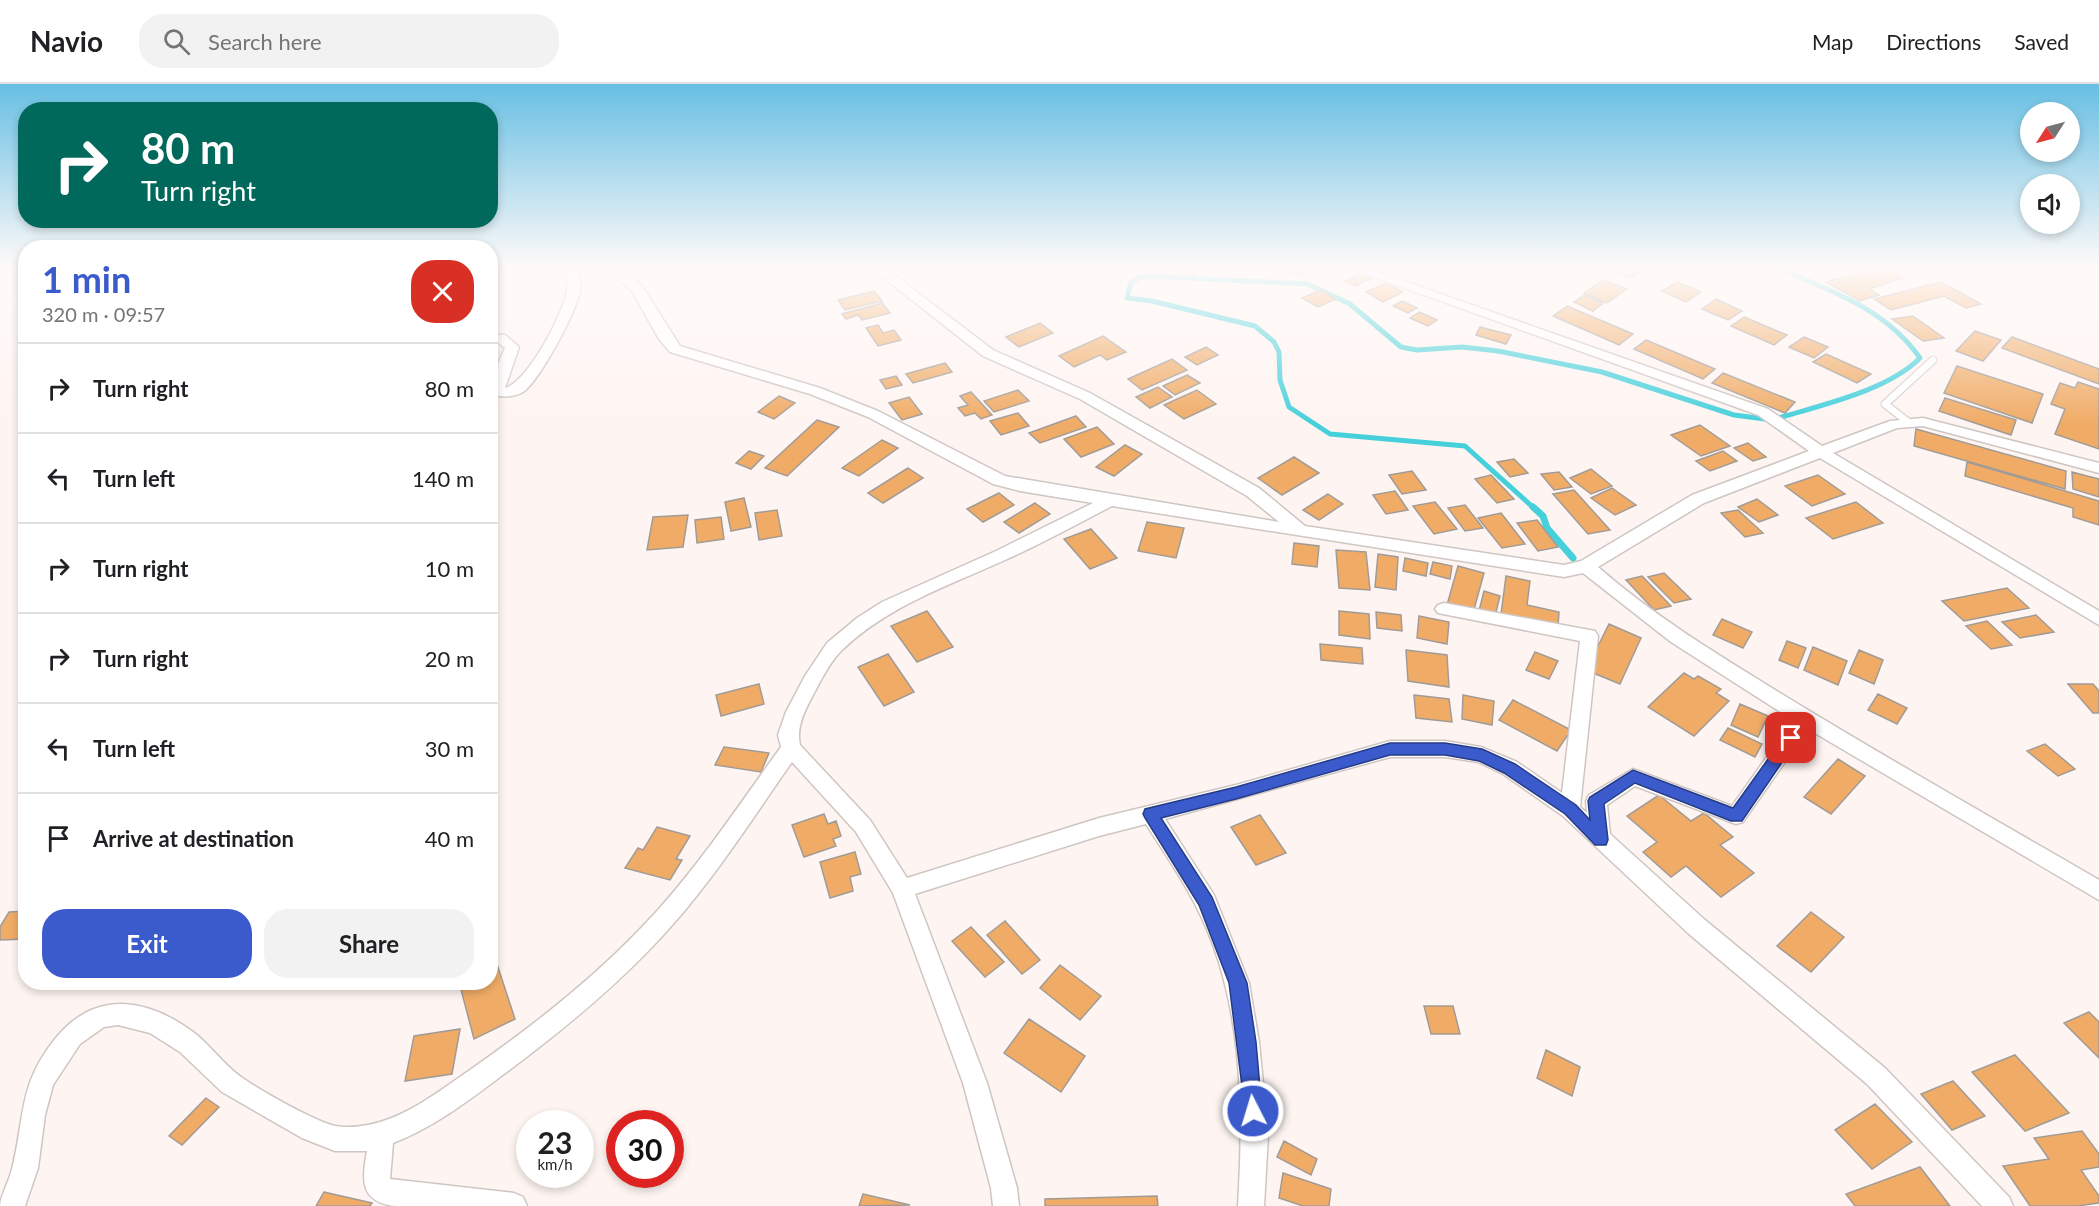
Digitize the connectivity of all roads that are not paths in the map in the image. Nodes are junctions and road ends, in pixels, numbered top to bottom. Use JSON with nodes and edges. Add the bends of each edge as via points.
{"nodes":[{"id":1,"x":562,"y":319,"type":"edge"},
{"id":2,"x":655,"y":319,"type":"edge"},
{"id":3,"x":944,"y":319,"type":"edge"},
{"id":4,"x":1498,"y":319,"type":"edge"},
{"id":5,"x":498,"y":338,"type":"edge"},
{"id":6,"x":1933,"y":360,"type":"dead end"},
{"id":7,"x":498,"y":386,"type":"edge"},
{"id":8,"x":498,"y":392,"type":"edge"},
{"id":9,"x":1908,"y":422,"type":"junction"},
{"id":10,"x":1820,"y":451,"type":"junction"},
{"id":11,"x":2099,"y":468,"type":"edge"},
{"id":12,"x":1110,"y":501,"type":"junction"},
{"id":13,"x":1300,"y":530,"type":"junction"},
{"id":14,"x":1586,"y":566,"type":"junction"},
{"id":15,"x":1444,"y":609,"type":"dead end"},
{"id":16,"x":2099,"y":619,"type":"edge"},
{"id":17,"x":1805,"y":718,"type":"junction"},
{"id":18,"x":791,"y":748,"type":"junction"},
{"id":19,"x":1570,"y":810,"type":"junction"},
{"id":20,"x":1151,"y":814,"type":"junction"},
{"id":21,"x":1600,"y":840,"type":"junction"},
{"id":22,"x":902,"y":889,"type":"junction"},
{"id":23,"x":2099,"y":891,"type":"edge"},
{"id":24,"x":382,"y":1134,"type":"junction"},
{"id":25,"x":11,"y":1206,"type":"edge"},
{"id":26,"x":514,"y":1206,"type":"edge"},
{"id":27,"x":1006,"y":1206,"type":"edge"},
{"id":28,"x":1251,"y":1206,"type":"edge"},
{"id":29,"x":2000,"y":1206,"type":"edge"}],
"edges":[{"from":1,"to":8,"type":"street","via":[[530,377],[518,389]]},
{"from":2,"to":12,"type":"street","via":[[675,349],[815,391],[873,414],[999,480]]},
{"from":3,"to":13,"type":"street","via":[[988,353],[1095,401],[1253,492]]},
{"from":4,"to":10,"type":"street","via":[[1747,405],[1774,418]]},
{"from":5,"to":7,"type":"street","via":[[512,347]]},
{"from":6,"to":9,"type":"lane","via":[[1885,405]]},
{"from":9,"to":10,"type":"street"},
{"from":9,"to":11,"type":"street","via":[[1939,425]]},
{"from":10,"to":14,"type":"street","via":[[1698,499]]},
{"from":10,"to":16,"type":"street"},
{"from":12,"to":13,"type":"street"},
{"from":12,"to":18,"type":"street","via":[[888,606],[863,622],[833,648],[812,681],[795,712],[788,735]]},
{"from":13,"to":14,"type":"street","via":[[1551,570]]},
{"from":14,"to":17,"type":"street","via":[[1664,630]]},
{"from":15,"to":19,"type":"street","via":[[1588,636]]},
{"from":17,"to":21,"type":"street","via":[[1736,816],[1633,777],[1596,801]]},
{"from":17,"to":23,"type":"street"},
{"from":18,"to":22,"type":"street","via":[[863,826]]},
{"from":18,"to":24,"type":"street","via":[[689,888],[620,963],[498,1065],[412,1124]]},
{"from":19,"to":20,"type":"street","via":[[1510,768],[1482,755],[1445,749],[1390,749]]},
{"from":19,"to":21,"type":"street"},
{"from":20,"to":22,"type":"street"},
{"from":20,"to":28,"type":"street","via":[[1206,902],[1238,983],[1255,1134]]},
{"from":21,"to":29,"type":"street","via":[[1697,927],[1876,1076]]},
{"from":22,"to":27,"type":"street","via":[[975,1083]]},
{"from":24,"to":25,"type":"street","via":[[350,1140],[324,1135],[231,1084],[183,1040],[141,1018],[116,1013],[86,1023],[69,1040],[42,1081],[23,1179]]},
{"from":24,"to":26,"type":"street","via":[[375,1178],[378,1187],[386,1192]]}]}
